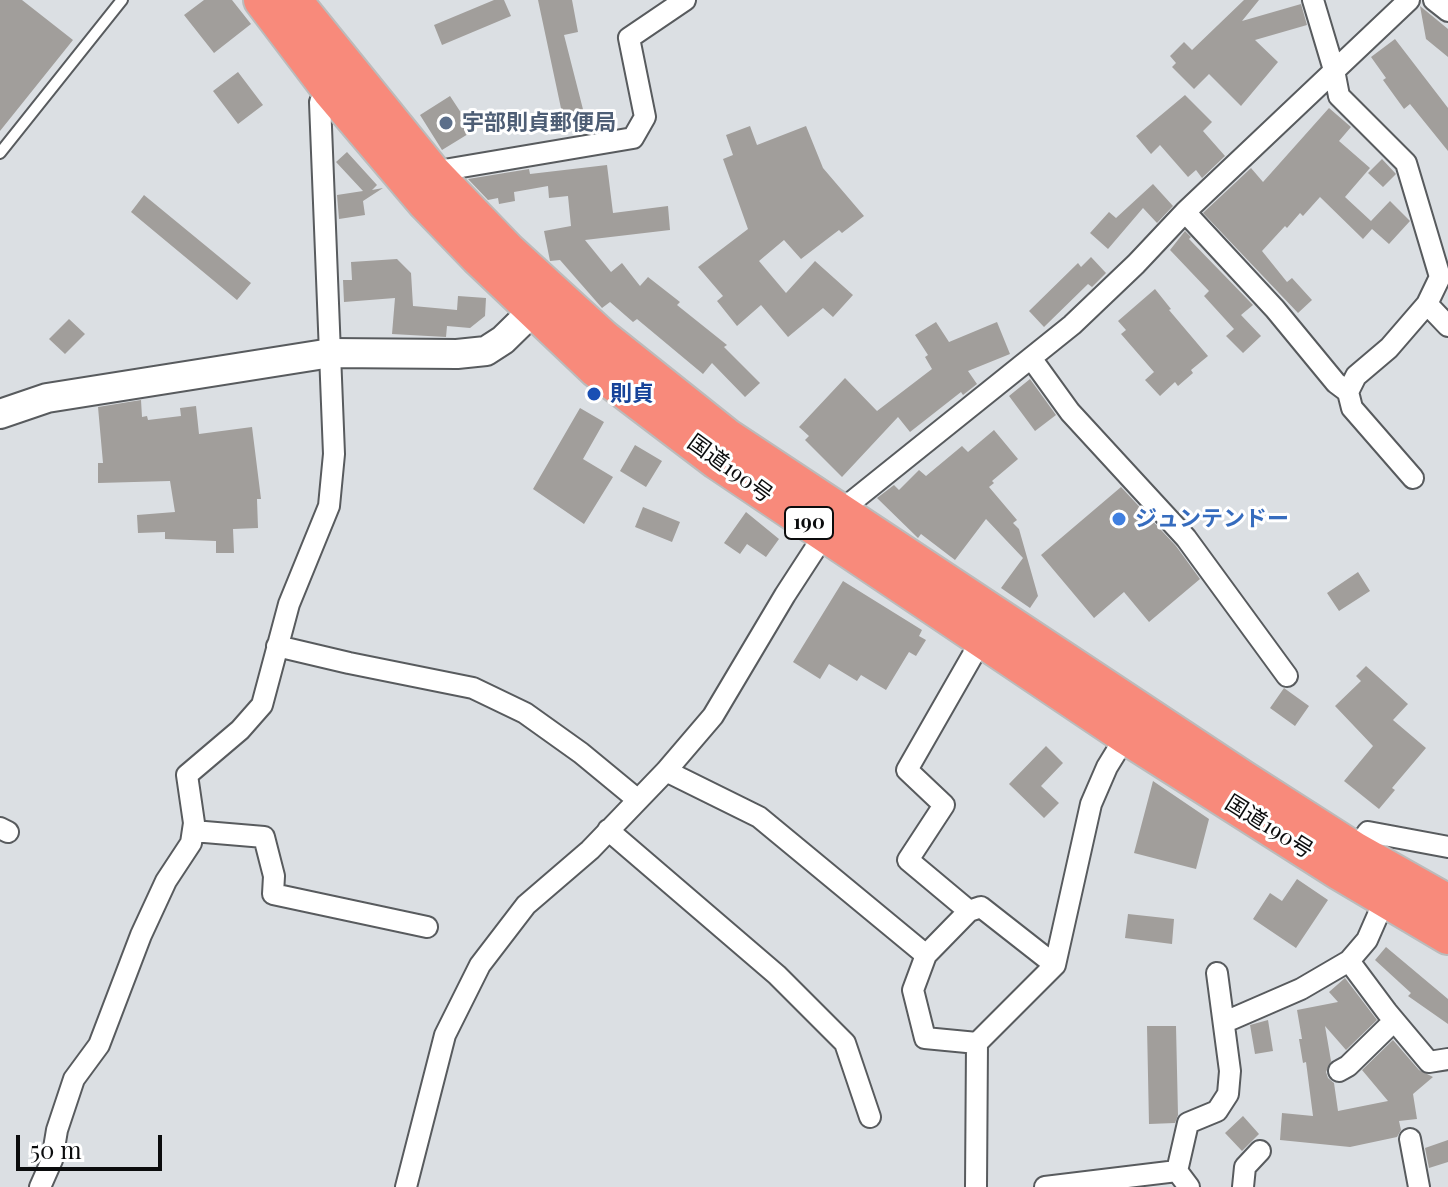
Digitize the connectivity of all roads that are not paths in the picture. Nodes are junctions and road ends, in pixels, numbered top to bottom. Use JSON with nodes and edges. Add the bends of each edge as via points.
{"nodes":[{"id":1,"x":122,"y":0,"type":"edge"},
{"id":2,"x":685,"y":0,"type":"edge"},
{"id":3,"x":1313,"y":0,"type":"edge"},
{"id":4,"x":1409,"y":0,"type":"edge"},
{"id":5,"x":1434,"y":0,"type":"edge"},
{"id":6,"x":278,"y":3,"type":"edge"},
{"id":7,"x":1448,"y":11,"type":"edge"},
{"id":8,"x":1334,"y":70,"type":"junction"},
{"id":9,"x":331,"y":91,"type":"junction"},
{"id":10,"x":0,"y":153,"type":"edge"},
{"id":11,"x":432,"y":172,"type":"junction"},
{"id":12,"x":1185,"y":212,"type":"junction"},
{"id":13,"x":542,"y":301,"type":"junction"},
{"id":14,"x":1427,"y":304,"type":"junction"},
{"id":15,"x":1448,"y":326,"type":"edge"},
{"id":16,"x":331,"y":353,"type":"junction"},
{"id":17,"x":1031,"y":358,"type":"junction"},
{"id":18,"x":1348,"y":392,"type":"junction"},
{"id":19,"x":0,"y":414,"type":"edge"},
{"id":20,"x":1413,"y":478,"type":"dead end"},
{"id":21,"x":832,"y":523,"type":"junction"},
{"id":22,"x":982,"y":639,"type":"junction"},
{"id":23,"x":277,"y":646,"type":"junction"},
{"id":24,"x":1287,"y":676,"type":"dead end"},
{"id":25,"x":1126,"y":736,"type":"junction"},
{"id":26,"x":666,"y":771,"type":"junction"},
{"id":27,"x":638,"y":800,"type":"junction"},
{"id":28,"x":608,"y":830,"type":"junction"},
{"id":29,"x":193,"y":831,"type":"junction"},
{"id":30,"x":1448,"y":847,"type":"edge"},
{"id":31,"x":1347,"y":861,"type":"junction"},
{"id":32,"x":1385,"y":899,"type":"junction"},
{"id":33,"x":1448,"y":903,"type":"edge"},
{"id":34,"x":969,"y":911,"type":"junction"},
{"id":35,"x":427,"y":927,"type":"dead end"},
{"id":36,"x":1448,"y":936,"type":"edge"},
{"id":37,"x":926,"y":955,"type":"junction"},
{"id":38,"x":1349,"y":961,"type":"junction"},
{"id":39,"x":1055,"y":965,"type":"junction"},
{"id":40,"x":1217,"y":973,"type":"dead end"},
{"id":41,"x":1394,"y":1021,"type":"junction"},
{"id":42,"x":1225,"y":1022,"type":"junction"},
{"id":43,"x":977,"y":1043,"type":"junction"},
{"id":44,"x":1448,"y":1059,"type":"edge"},
{"id":45,"x":1339,"y":1071,"type":"dead end"},
{"id":46,"x":870,"y":1117,"type":"dead end"},
{"id":47,"x":1410,"y":1139,"type":"dead end"},
{"id":48,"x":1260,"y":1151,"type":"dead end"},
{"id":49,"x":1183,"y":1179,"type":"edge"},
{"id":50,"x":40,"y":1187,"type":"edge"},
{"id":51,"x":406,"y":1187,"type":"edge"},
{"id":52,"x":976,"y":1187,"type":"edge"},
{"id":53,"x":1045,"y":1187,"type":"edge"},
{"id":54,"x":1243,"y":1187,"type":"edge"},
{"id":55,"x":1419,"y":1187,"type":"edge"}],
"edges":[{"from":1,"to":10,"type":"lane"},
{"from":2,"to":11,"type":"street","via":[[629,38],[645,117],[633,138]]},
{"from":3,"to":8,"type":"street"},
{"from":4,"to":8,"type":"street"},
{"from":5,"to":7,"type":"street"},
{"from":6,"to":9,"type":"highway","name":"国道190号","number":"190"},
{"from":6,"to":11,"type":"highway","name":"国道190号","number":"190"},
{"from":8,"to":12,"type":"street"},
{"from":8,"to":14,"type":"street","via":[[1339,96],[1406,163],[1440,277]]},
{"from":9,"to":13,"type":"highway","name":"国道190号","number":"190","via":[[426,203]]},
{"from":9,"to":16,"type":"street","via":[[320,102]]},
{"from":11,"to":13,"type":"highway","name":"国道190号","number":"190"},
{"from":12,"to":17,"type":"street","via":[[1072,325]]},
{"from":12,"to":18,"type":"street"},
{"from":13,"to":16,"type":"street","via":[[486,351]]},
{"from":13,"to":21,"type":"highway","name":"国道190号","number":"190","via":[[727,437]]},
{"from":14,"to":15,"type":"street"},
{"from":14,"to":18,"type":"street","via":[[1356,376]]},
{"from":16,"to":19,"type":"street","via":[[47,398]]},
{"from":16,"to":23,"type":"street","via":[[334,454],[329,506]]},
{"from":17,"to":21,"type":"street"},
{"from":17,"to":24,"type":"street","via":[[1070,412],[1186,538]]},
{"from":18,"to":20,"type":"street","via":[[1352,408]]},
{"from":21,"to":22,"type":"highway","name":"国道190号","number":"190"},
{"from":21,"to":26,"type":"street","via":[[713,716]]},
{"from":21,"to":31,"type":"highway","name":"国道190号","number":"190"},
{"from":22,"to":25,"type":"highway","name":"国道190号","number":"190"},
{"from":22,"to":34,"type":"street","via":[[907,770],[944,805],[908,860]]},
{"from":23,"to":27,"type":"street","via":[[473,688],[525,713]]},
{"from":23,"to":29,"type":"street","via":[[262,705],[187,775]]},
{"from":25,"to":31,"type":"highway","name":"国道190号","number":"190"},
{"from":25,"to":39,"type":"street","via":[[1091,804]]},
{"from":26,"to":27,"type":"street"},
{"from":26,"to":37,"type":"street","via":[[759,817]]},
{"from":27,"to":28,"type":"street"},
{"from":28,"to":46,"type":"street","via":[[777,975],[845,1043]]},
{"from":28,"to":51,"type":"street","via":[[526,905],[480,965],[445,1035]]},
{"from":29,"to":35,"type":"street","via":[[264,837],[273,894]]},
{"from":29,"to":50,"type":"street","via":[[141,935],[99,1045],[74,1079]]},
{"from":30,"to":31,"type":"street","via":[[1368,832]]},
{"from":31,"to":32,"type":"highway","name":"国道190号","number":"190"},
{"from":31,"to":33,"type":"highway","name":"国道190号","number":"190"},
{"from":32,"to":36,"type":"highway","name":"国道190号","number":"190"},
{"from":32,"to":38,"type":"street","via":[[1367,940]]},
{"from":34,"to":37,"type":"street"},
{"from":34,"to":39,"type":"street","via":[[981,907]]},
{"from":37,"to":43,"type":"street","via":[[913,990],[925,1038]]},
{"from":38,"to":41,"type":"street"},
{"from":38,"to":42,"type":"street"},
{"from":39,"to":43,"type":"street"},
{"from":40,"to":42,"type":"street"},
{"from":41,"to":44,"type":"street","via":[[1429,1062]]},
{"from":41,"to":45,"type":"street"},
{"from":42,"to":49,"type":"street","via":[[1228,1094],[1217,1111],[1188,1123]]},
{"from":43,"to":52,"type":"street"},
{"from":47,"to":55,"type":"street"},
{"from":48,"to":54,"type":"street","via":[[1245,1167]]},
{"from":49,"to":53,"type":"street"}]}
